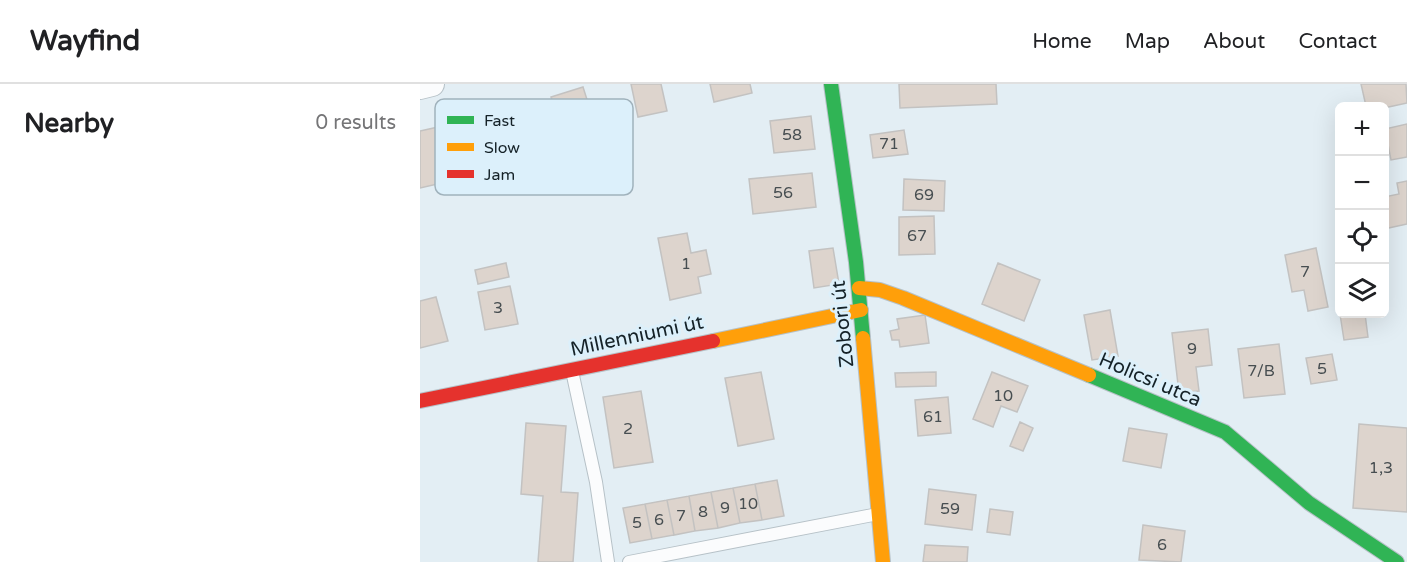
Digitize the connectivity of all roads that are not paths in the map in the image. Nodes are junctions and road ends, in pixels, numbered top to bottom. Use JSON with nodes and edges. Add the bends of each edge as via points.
{"nodes":[{"id":1,"x":432,"y":84,"type":"edge"},
{"id":2,"x":831,"y":84,"type":"edge"},
{"id":3,"x":420,"y":87,"type":"edge"},
{"id":4,"x":859,"y":288,"type":"junction"},
{"id":5,"x":861,"y":310,"type":"junction"},
{"id":6,"x":572,"y":370,"type":"junction"},
{"id":7,"x":420,"y":401,"type":"edge"},
{"id":8,"x":880,"y":514,"type":"junction"},
{"id":9,"x":608,"y":562,"type":"edge"},
{"id":10,"x":629,"y":562,"type":"edge"},
{"id":11,"x":883,"y":562,"type":"edge"},
{"id":12,"x":1397,"y":562,"type":"edge"}],
"edges":[{"from":1,"to":3,"type":"street"},
{"from":2,"to":4,"type":"street","name":"Zobori út"},
{"from":4,"to":5,"type":"street","name":"Zobori út"},
{"from":4,"to":12,"type":"street","name":"Holicsi utca","via":[[903,298],[1225,432],[1309,503]]},
{"from":5,"to":6,"type":"street","name":"Millenniumi út"},
{"from":5,"to":8,"type":"street","name":"Zobori út"},
{"from":6,"to":7,"type":"street","name":"Millenniumi út"},
{"from":6,"to":9,"type":"lane"},
{"from":8,"to":10,"type":"lane"},
{"from":8,"to":11,"type":"street","name":"Zobori út"}]}
